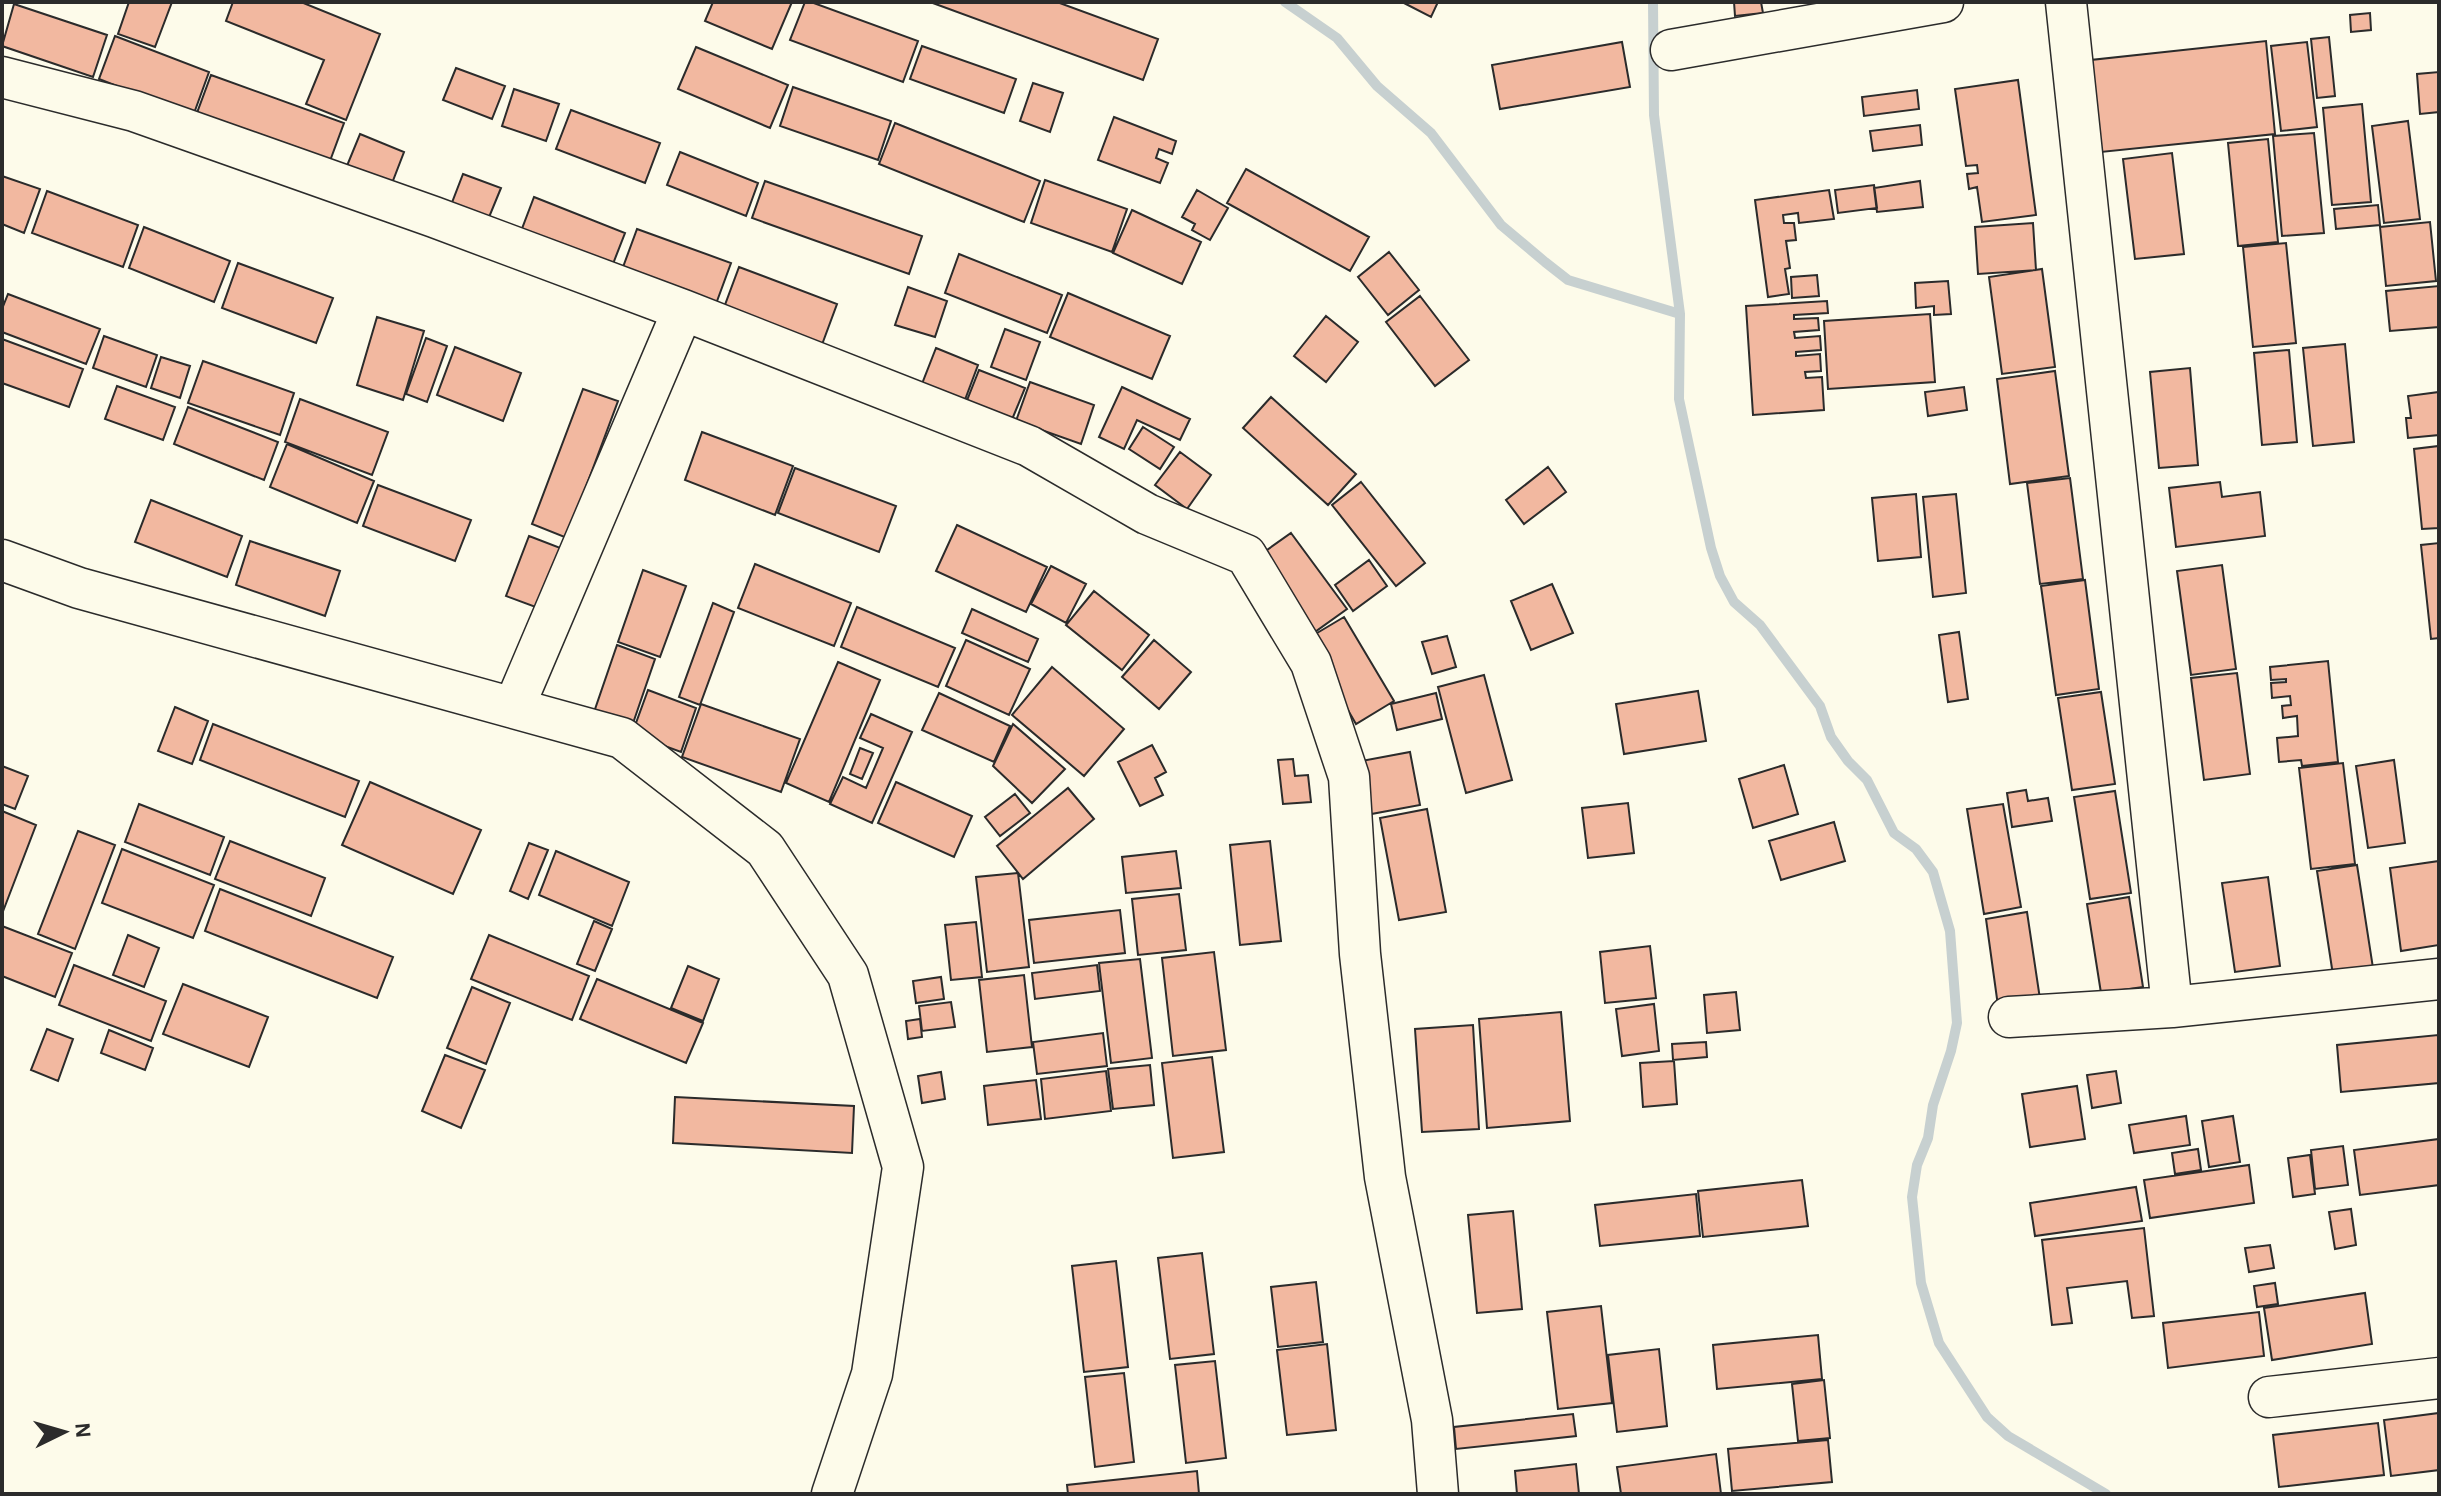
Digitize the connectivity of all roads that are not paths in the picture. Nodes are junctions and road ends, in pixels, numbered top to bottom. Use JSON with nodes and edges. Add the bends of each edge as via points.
{"nodes":[{"id":1,"x":1943,"y":2,"type":"edge"},
{"id":2,"x":2066,"y":2,"type":"edge"},
{"id":3,"x":1671,"y":50,"type":"dead end"},
{"id":4,"x":2,"y":77,"type":"edge"},
{"id":5,"x":683,"y":310,"type":"junction"},
{"id":6,"x":2,"y":560,"type":"edge"},
{"id":7,"x":514,"y":707,"type":"junction"},
{"id":8,"x":2439,"y":979,"type":"edge"},
{"id":9,"x":2172,"y":1007,"type":"junction"},
{"id":10,"x":2009,"y":1017,"type":"dead end"},
{"id":11,"x":2439,"y":1378,"type":"edge"},
{"id":12,"x":2269,"y":1397,"type":"dead end"},
{"id":13,"x":844,"y":1483,"type":"edge"},
{"id":14,"x":1438,"y":1494,"type":"edge"}],
"edges":[{"from":1,"to":3,"type":"street"},
{"from":2,"to":9,"type":"street"},
{"from":4,"to":5,"type":"street","via":[[134,111]]},
{"from":5,"to":7,"type":"street"},
{"from":5,"to":14,"type":"street","via":[[1029,446],[1147,514],[1246,555],[1311,663],[1349,777],[1360,954],[1385,1177],[1432,1420]]},
{"from":6,"to":7,"type":"street","via":[[79,588]]},
{"from":7,"to":13,"type":"street","via":[[622,738],[765,849],[848,975],[903,1167],[872,1374]]},
{"from":8,"to":9,"type":"street"},
{"from":9,"to":10,"type":"street"},
{"from":11,"to":12,"type":"street"}]}
